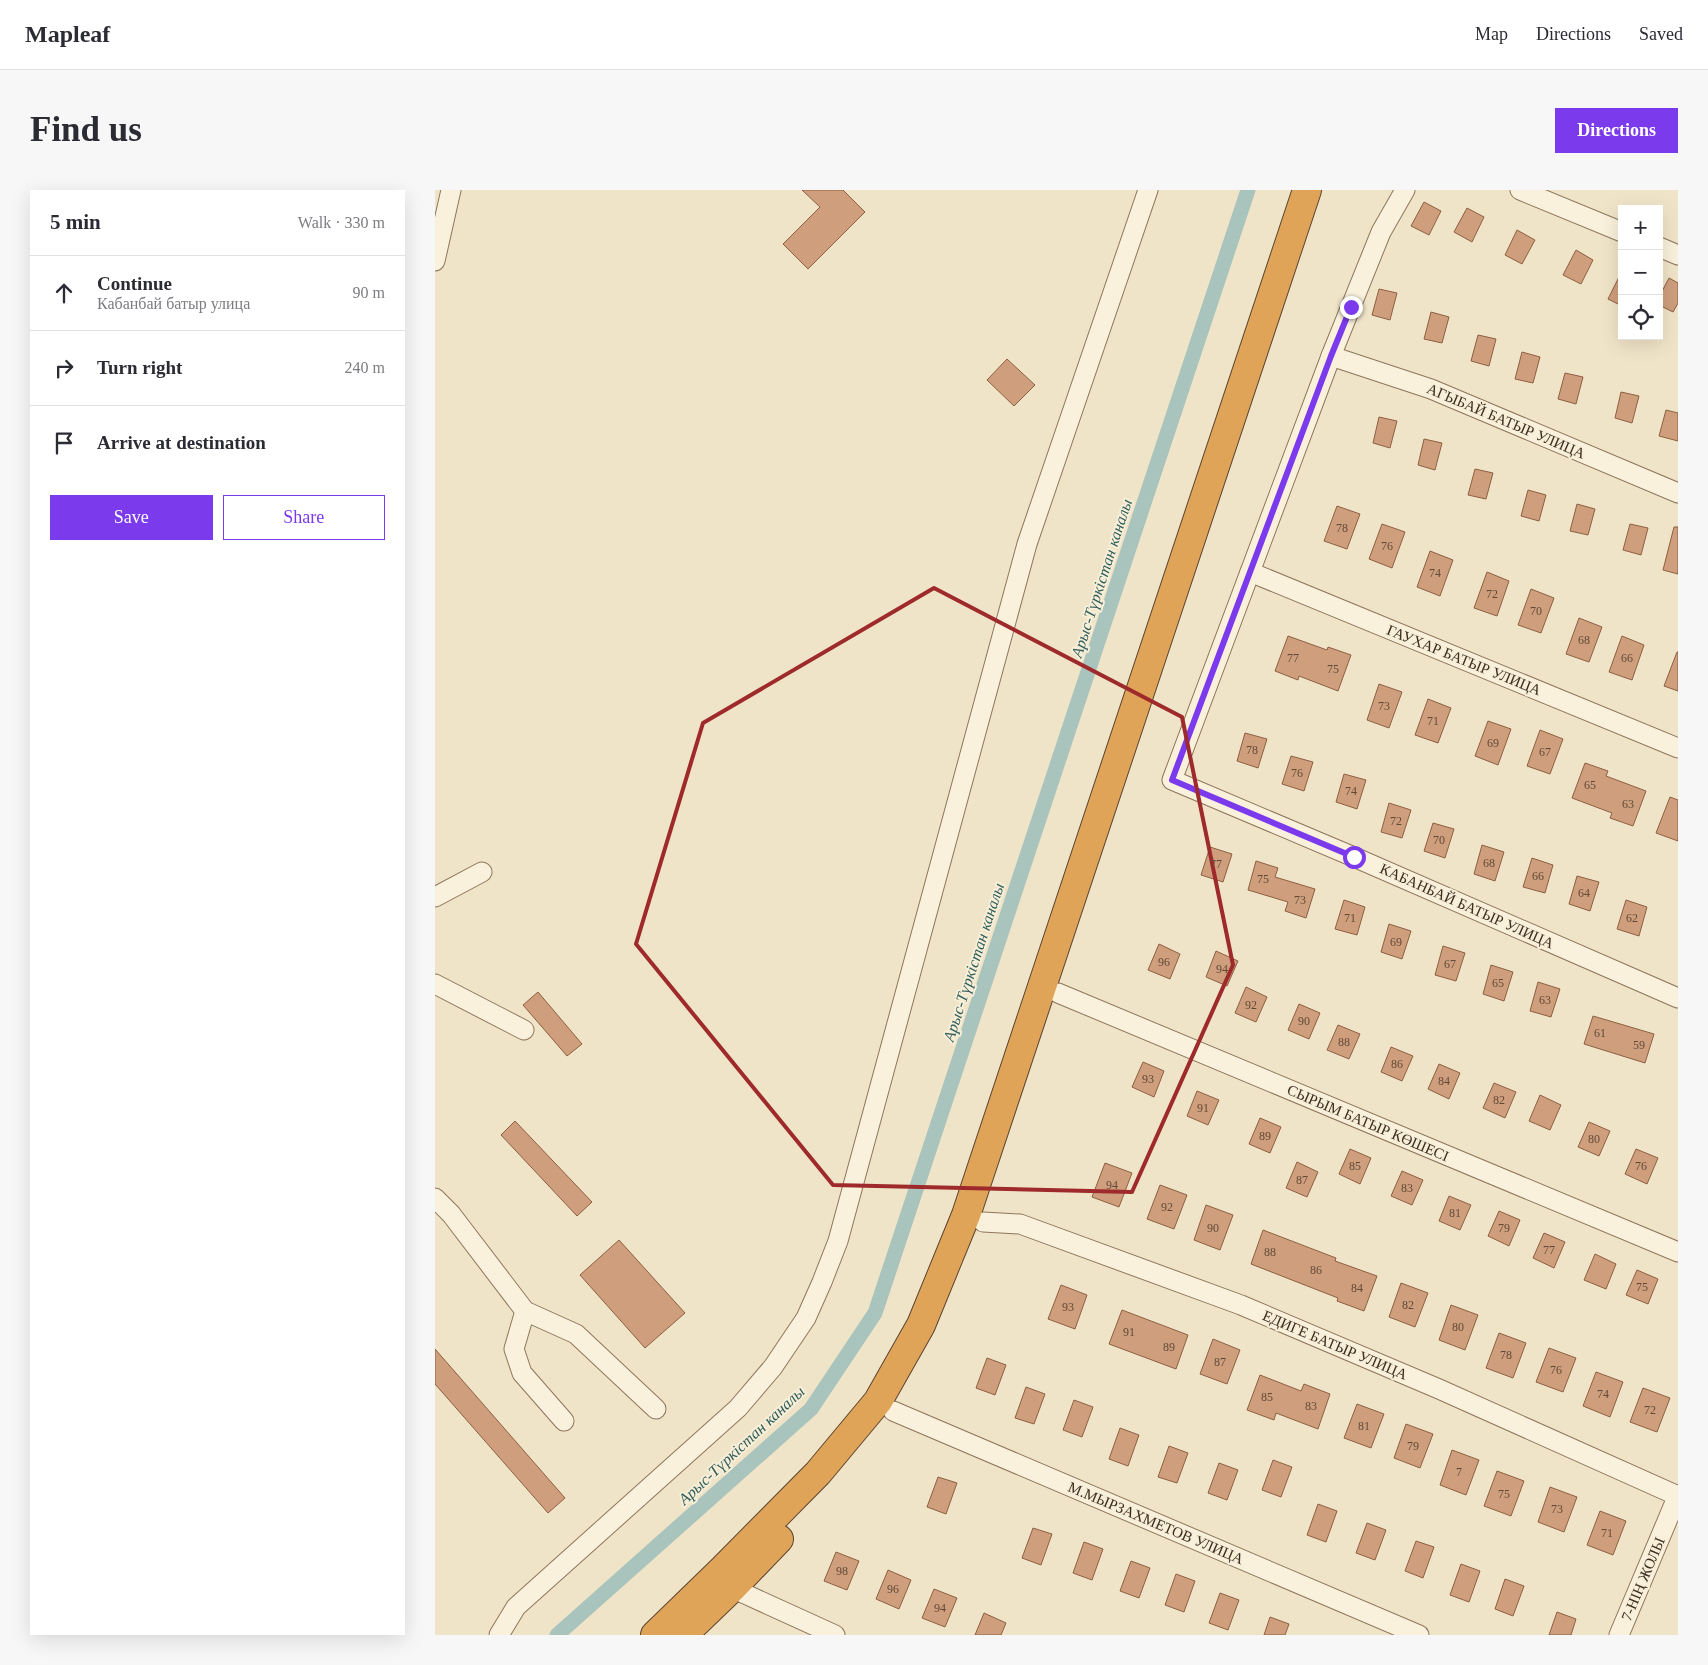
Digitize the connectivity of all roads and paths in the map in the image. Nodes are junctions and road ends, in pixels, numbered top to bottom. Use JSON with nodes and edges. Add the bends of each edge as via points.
{"nodes":[{"id":1,"x":451,"y":190,"type":"edge"},
{"id":2,"x":1148,"y":190,"type":"edge"},
{"id":3,"x":1307,"y":190,"type":"edge"},
{"id":4,"x":1325,"y":190,"type":"edge"},
{"id":5,"x":1405,"y":190,"type":"edge"},
{"id":6,"x":1520,"y":190,"type":"edge"},
{"id":7,"x":1618,"y":230,"type":"edge"},
{"id":8,"x":1663,"y":249,"type":"edge"},
{"id":9,"x":1678,"y":255,"type":"edge"},
{"id":10,"x":435,"y":261,"type":"edge"},
{"id":11,"x":1331,"y":356,"type":"junction"},
{"id":12,"x":1678,"y":493,"type":"edge"},
{"id":13,"x":1250,"y":572,"type":"junction"},
{"id":14,"x":1678,"y":748,"type":"edge"},
{"id":15,"x":482,"y":872,"type":"dead end"},
{"id":16,"x":435,"y":897,"type":"edge"},
{"id":17,"x":435,"y":984,"type":"edge"},
{"id":18,"x":1058,"y":993,"type":"junction"},
{"id":19,"x":1678,"y":998,"type":"edge"},
{"id":20,"x":524,"y":1030,"type":"dead end"},
{"id":21,"x":435,"y":1198,"type":"edge"},
{"id":22,"x":983,"y":1222,"type":"junction"},
{"id":23,"x":1678,"y":1252,"type":"edge"},
{"id":24,"x":525,"y":1312,"type":"junction"},
{"id":25,"x":657,"y":1409,"type":"dead end"},
{"id":26,"x":893,"y":1411,"type":"junction"},
{"id":27,"x":563,"y":1421,"type":"dead end"},
{"id":28,"x":1678,"y":1495,"type":"edge"},
{"id":29,"x":732,"y":1588,"type":"junction"},
{"id":30,"x":499,"y":1635,"type":"edge"},
{"id":31,"x":655,"y":1635,"type":"edge"},
{"id":32,"x":683,"y":1635,"type":"edge"},
{"id":33,"x":835,"y":1635,"type":"edge"},
{"id":34,"x":1419,"y":1635,"type":"edge"},
{"id":35,"x":1619,"y":1635,"type":"edge"}],
"edges":[{"from":1,"to":10,"type":"street"},
{"from":2,"to":30,"type":"street","via":[[1027,544],[837,1241],[807,1318],[773,1367],[738,1408],[516,1607]]},
{"from":3,"to":31,"type":"highway","via":[[966,1216],[921,1325],[879,1401],[818,1473]]},
{"from":4,"to":18,"type":"highway"},
{"from":5,"to":11,"type":"street","via":[[1381,232]]},
{"from":6,"to":7,"type":"street"},
{"from":8,"to":9,"type":"street"},
{"from":11,"to":12,"type":"street","name":"АГЫБАЙ БАТЫР УЛИЦА","via":[[1431,389]]},
{"from":11,"to":13,"type":"street"},
{"from":13,"to":14,"type":"street","name":"ГАУХАР БАТЫР УЛИЦА"},
{"from":13,"to":19,"type":"street","name":"КАБАНБАЙ БАТЫР УЛИЦА","via":[[1172,780]]},
{"from":15,"to":16,"type":"street"},
{"from":17,"to":20,"type":"street"},
{"from":18,"to":22,"type":"highway"},
{"from":18,"to":23,"type":"street","name":"СЫРЫМ БАТЫР КӨШЕСІ"},
{"from":21,"to":24,"type":"street","via":[[451,1214]]},
{"from":22,"to":26,"type":"highway","via":[[937,1333]]},
{"from":22,"to":28,"type":"street","name":"ЕДИГЕ БАТЫР УЛИЦА","via":[[1020,1224],[1241,1305]]},
{"from":24,"to":25,"type":"street","via":[[576,1334]]},
{"from":24,"to":27,"type":"street","via":[[514,1349],[522,1373]]},
{"from":26,"to":29,"type":"highway","via":[[831,1485]]},
{"from":26,"to":34,"type":"street","name":"М.МЫРЗАХМЕТОВ УЛИЦА"},
{"from":28,"to":35,"type":"street","name":"7-НІҢ ЖОЛЫ"},
{"from":29,"to":32,"type":"highway"},
{"from":29,"to":33,"type":"street"}]}
